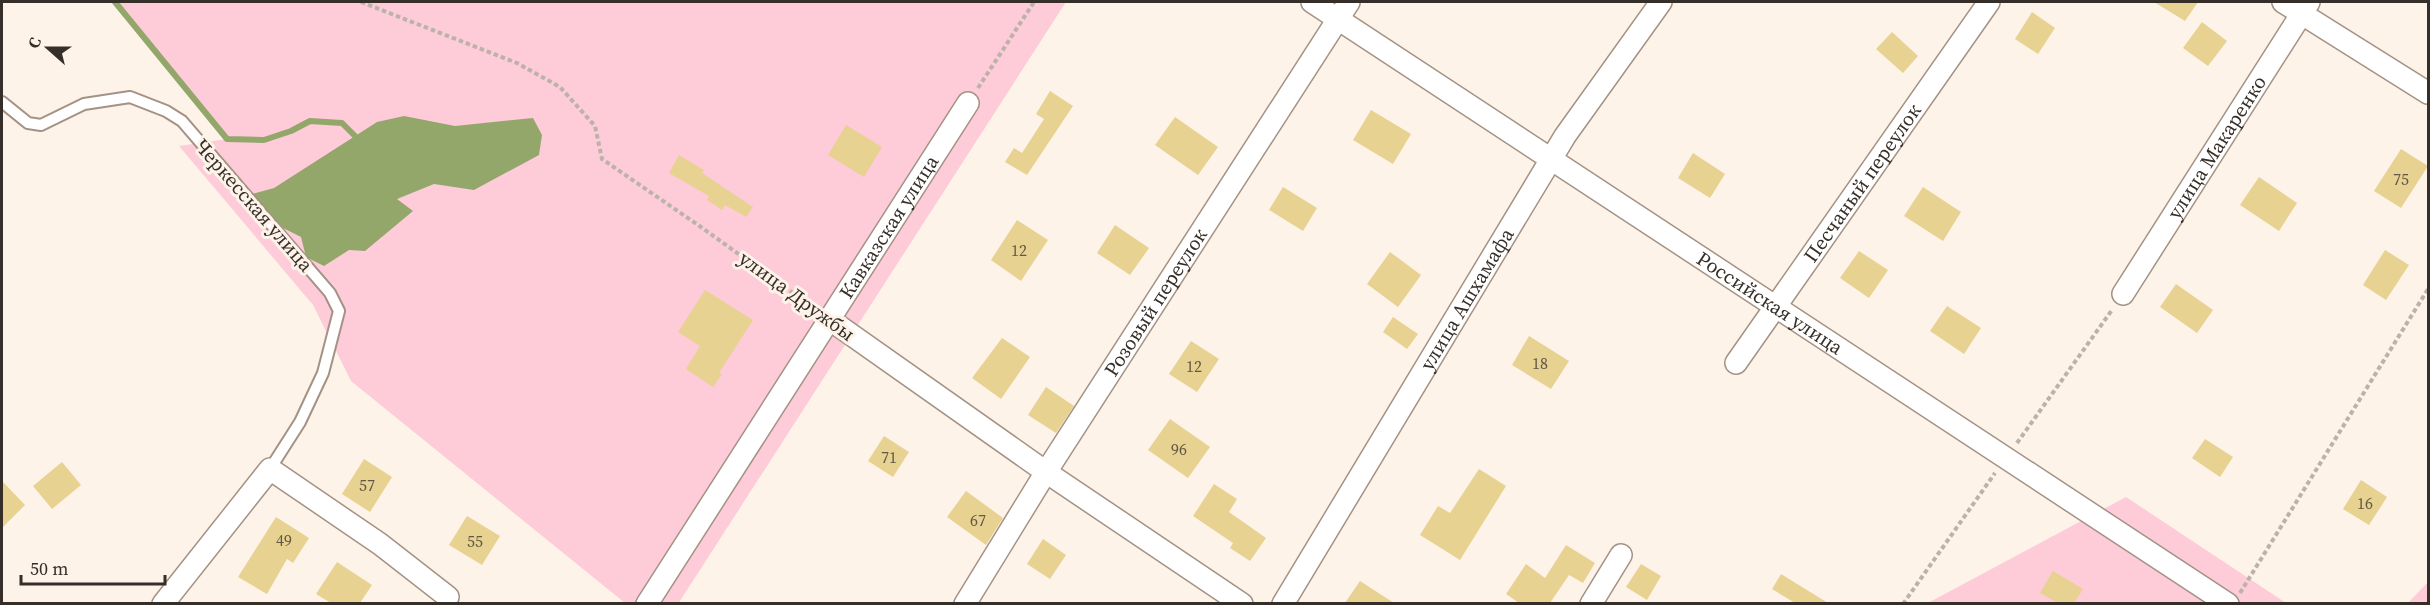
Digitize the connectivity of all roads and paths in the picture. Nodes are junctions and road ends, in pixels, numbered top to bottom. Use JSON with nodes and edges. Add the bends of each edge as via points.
{"nodes":[{"id":1,"x":361,"y":2,"type":"edge"},
{"id":2,"x":1034,"y":2,"type":"edge"},
{"id":3,"x":1312,"y":2,"type":"edge"},
{"id":4,"x":1661,"y":2,"type":"edge"},
{"id":5,"x":1989,"y":2,"type":"edge"},
{"id":6,"x":2283,"y":2,"type":"edge"},
{"id":7,"x":2305,"y":8,"type":"edge"},
{"id":8,"x":1344,"y":10,"type":"edge"},
{"id":9,"x":2428,"y":93,"type":"edge"},
{"id":10,"x":2,"y":102,"type":"edge"},
{"id":11,"x":968,"y":103,"type":"joint"},
{"id":12,"x":1551,"y":159,"type":"junction"},
{"id":13,"x":2428,"y":290,"type":"edge"},
{"id":14,"x":2123,"y":294,"type":"dead end"},
{"id":15,"x":1776,"y":306,"type":"junction"},
{"id":16,"x":829,"y":319,"type":"junction"},
{"id":17,"x":1736,"y":363,"type":"dead end"},
{"id":18,"x":270,"y":469,"type":"junction"},
{"id":19,"x":1046,"y":472,"type":"junction"},
{"id":20,"x":1621,"y":555,"type":"dead end"},
{"id":21,"x":448,"y":597,"type":"dead end"},
{"id":22,"x":2234,"y":598,"type":"edge"},
{"id":23,"x":163,"y":603,"type":"edge"},
{"id":24,"x":647,"y":603,"type":"edge"},
{"id":25,"x":965,"y":603,"type":"edge"},
{"id":26,"x":1242,"y":603,"type":"edge"},
{"id":27,"x":1283,"y":603,"type":"edge"},
{"id":28,"x":1591,"y":603,"type":"edge"}],
"edges":[{"from":1,"to":16,"type":"path","name":"улица Дружбы","via":[[517,63],[560,87],[595,126],[602,159]]},
{"from":2,"to":11,"type":"path"},
{"from":3,"to":8,"type":"street","name":"Российская улица"},
{"from":4,"to":12,"type":"street","name":"улица Ашхамафа"},
{"from":5,"to":15,"type":"street","name":"Песчаный переулок"},
{"from":6,"to":7,"type":"street"},
{"from":7,"to":9,"type":"street"},
{"from":7,"to":14,"type":"street","name":"улица Макаренко"},
{"from":8,"to":12,"type":"street","name":"Российская улица"},
{"from":8,"to":19,"type":"street","name":"Розовый переулок"},
{"from":10,"to":18,"type":"lane","name":"Черкесская улица","via":[[28,123],[41,125],[84,104],[130,97],[166,111],[182,121],[330,293],[339,311],[323,373],[300,422]]},
{"from":11,"to":16,"type":"street","name":"Кавказcкая улица"},
{"from":12,"to":15,"type":"street","name":"Российская улица"},
{"from":12,"to":27,"type":"street","name":"улица Ашхамафа"},
{"from":13,"to":22,"type":"path"},
{"from":15,"to":17,"type":"street","name":"Песчаный переулок"},
{"from":15,"to":22,"type":"street","name":"Российская улица"},
{"from":16,"to":19,"type":"street","name":"улица Дружбы"},
{"from":16,"to":24,"type":"street","name":"Кавказcкая улица"},
{"from":18,"to":21,"type":"street","via":[[380,544]]},
{"from":18,"to":23,"type":"street"},
{"from":19,"to":25,"type":"street","name":"Розовый переулок"},
{"from":19,"to":26,"type":"street","name":"улица Дружбы"},
{"from":20,"to":28,"type":"street"}]}
